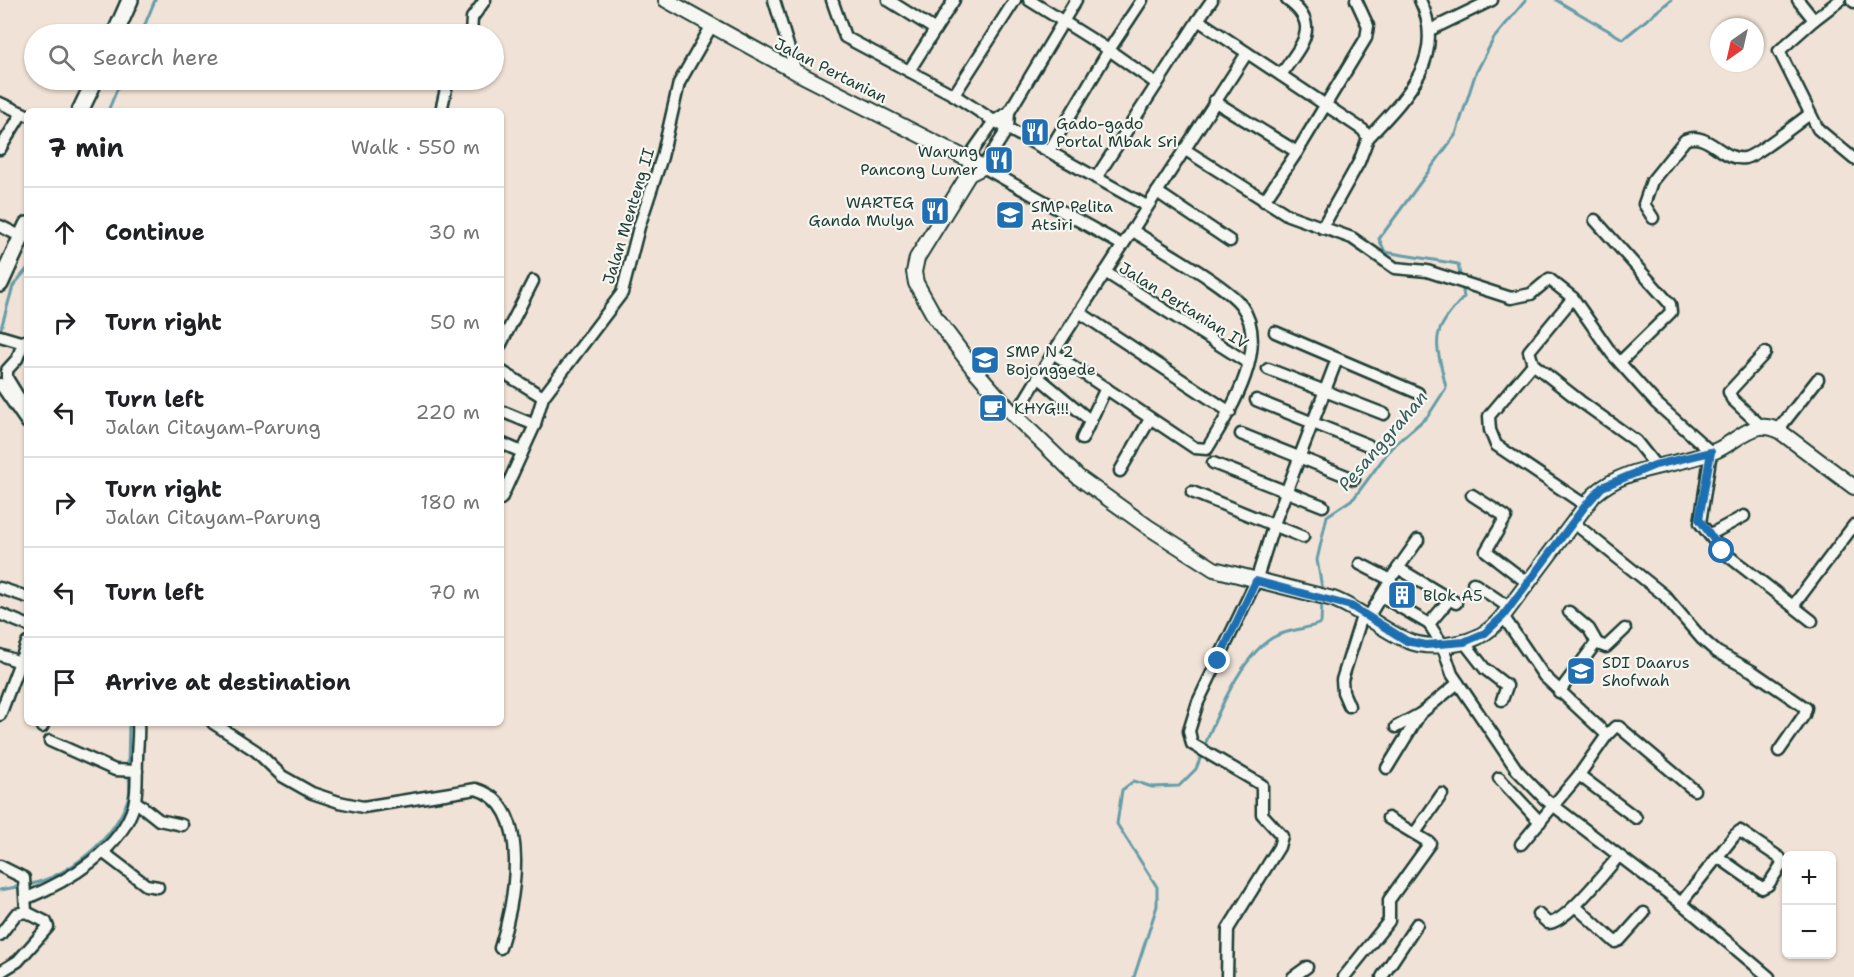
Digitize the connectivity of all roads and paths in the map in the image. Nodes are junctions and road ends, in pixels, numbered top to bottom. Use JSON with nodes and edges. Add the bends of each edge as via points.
{"nodes":[{"id":1,"x":130,"y":0,"type":"edge"},
{"id":2,"x":485,"y":0,"type":"edge"},
{"id":3,"x":774,"y":0,"type":"edge"},
{"id":4,"x":832,"y":0,"type":"edge"},
{"id":5,"x":888,"y":0,"type":"edge"},
{"id":6,"x":954,"y":0,"type":"edge"},
{"id":7,"x":1015,"y":0,"type":"edge"},
{"id":8,"x":1029,"y":0,"type":"edge"},
{"id":9,"x":1076,"y":0,"type":"edge"},
{"id":10,"x":1142,"y":0,"type":"edge"},
{"id":11,"x":1212,"y":0,"type":"edge"},
{"id":12,"x":1287,"y":0,"type":"edge"},
{"id":13,"x":1356,"y":0,"type":"edge"},
{"id":14,"x":1420,"y":0,"type":"edge"},
{"id":15,"x":1492,"y":0,"type":"edge"},
{"id":16,"x":1798,"y":0,"type":"edge"},
{"id":17,"x":1840,"y":0,"type":"edge"},
{"id":18,"x":674,"y":2,"type":"edge"},
{"id":19,"x":1198,"y":20,"type":"junction"},
{"id":20,"x":1814,"y":20,"type":"junction"},
{"id":21,"x":1062,"y":21,"type":"junction"},
{"id":22,"x":119,"y":24,"type":"edge"},
{"id":23,"x":472,"y":24,"type":"edge"},
{"id":24,"x":712,"y":25,"type":"junction"},
{"id":25,"x":934,"y":29,"type":"junction"},
{"id":26,"x":1430,"y":30,"type":"junction"},
{"id":27,"x":1109,"y":50,"type":"junction"},
{"id":28,"x":1247,"y":52,"type":"junction"},
{"id":29,"x":909,"y":71,"type":"junction"},
{"id":30,"x":796,"y":72,"type":"junction"},
{"id":31,"x":1281,"y":75,"type":"junction"},
{"id":32,"x":1157,"y":84,"type":"junction"},
{"id":33,"x":90,"y":90,"type":"edge"},
{"id":34,"x":446,"y":90,"type":"edge"},
{"id":35,"x":954,"y":95,"type":"junction"},
{"id":36,"x":1214,"y":101,"type":"junction"},
{"id":37,"x":0,"y":103,"type":"edge"},
{"id":38,"x":1326,"y":105,"type":"junction"},
{"id":39,"x":81,"y":108,"type":"edge"},
{"id":40,"x":442,"y":108,"type":"edge"},
{"id":41,"x":1009,"y":112,"type":"junction"},
{"id":42,"x":24,"y":114,"type":"edge"},
{"id":43,"x":1810,"y":114,"type":"junction"},
{"id":44,"x":994,"y":121,"type":"junction"},
{"id":45,"x":1008,"y":128,"type":"junction"},
{"id":46,"x":1368,"y":138,"type":"junction"},
{"id":47,"x":0,"y":148,"type":"edge"},
{"id":48,"x":1184,"y":149,"type":"junction"},
{"id":49,"x":1048,"y":151,"type":"junction"},
{"id":50,"x":1297,"y":152,"type":"junction"},
{"id":51,"x":968,"y":158,"type":"junction"},
{"id":52,"x":1854,"y":159,"type":"edge"},
{"id":53,"x":982,"y":166,"type":"junction"},
{"id":54,"x":969,"y":174,"type":"junction"},
{"id":55,"x":1096,"y":178,"type":"junction"},
{"id":56,"x":1157,"y":192,"type":"junction"},
{"id":57,"x":1264,"y":201,"type":"junction"},
{"id":58,"x":1147,"y":206,"type":"junction"},
{"id":59,"x":1653,"y":218,"type":"dead end"},
{"id":60,"x":1595,"y":220,"type":"dead end"},
{"id":61,"x":0,"y":225,"type":"edge"},
{"id":62,"x":1322,"y":228,"type":"junction"},
{"id":63,"x":1132,"y":230,"type":"junction"},
{"id":64,"x":24,"y":231,"type":"edge"},
{"id":65,"x":1230,"y":241,"type":"dead end"},
{"id":66,"x":1122,"y":245,"type":"junction"},
{"id":67,"x":1105,"y":272,"type":"junction"},
{"id":68,"x":533,"y":281,"type":"dead end"},
{"id":69,"x":0,"y":284,"type":"edge"},
{"id":70,"x":1573,"y":298,"type":"junction"},
{"id":71,"x":1079,"y":312,"type":"junction"},
{"id":72,"x":1275,"y":332,"type":"dead end"},
{"id":73,"x":2,"y":337,"type":"edge"},
{"id":74,"x":504,"y":338,"type":"edge"},
{"id":75,"x":24,"y":342,"type":"edge"},
{"id":76,"x":24,"y":346,"type":"edge"},
{"id":77,"x":1053,"y":352,"type":"junction"},
{"id":78,"x":1765,"y":353,"type":"dead end"},
{"id":79,"x":1337,"y":359,"type":"junction"},
{"id":80,"x":1620,"y":362,"type":"junction"},
{"id":81,"x":1248,"y":363,"type":"junction"},
{"id":82,"x":1533,"y":364,"type":"junction"},
{"id":83,"x":1268,"y":369,"type":"dead end"},
{"id":84,"x":504,"y":373,"type":"edge"},
{"id":85,"x":1038,"y":377,"type":"junction"},
{"id":86,"x":1818,"y":379,"type":"dead end"},
{"id":87,"x":0,"y":384,"type":"edge"},
{"id":88,"x":1106,"y":388,"type":"junction"},
{"id":89,"x":1325,"y":390,"type":"junction"},
{"id":90,"x":1418,"y":393,"type":"dead end"},
{"id":91,"x":543,"y":397,"type":"junction"},
{"id":92,"x":1256,"y":400,"type":"dead end"},
{"id":93,"x":24,"y":404,"type":"edge"},
{"id":94,"x":504,"y":412,"type":"edge"},
{"id":95,"x":1230,"y":412,"type":"junction"},
{"id":96,"x":1384,"y":414,"type":"dead end"},
{"id":97,"x":1016,"y":416,"type":"junction"},
{"id":98,"x":24,"y":419,"type":"edge"},
{"id":99,"x":1150,"y":419,"type":"junction"},
{"id":100,"x":1091,"y":421,"type":"junction"},
{"id":101,"x":1313,"y":423,"type":"junction"},
{"id":102,"x":535,"y":425,"type":"junction"},
{"id":103,"x":1762,"y":427,"type":"junction"},
{"id":104,"x":1778,"y":430,"type":"junction"},
{"id":105,"x":1241,"y":434,"type":"dead end"},
{"id":106,"x":1082,"y":439,"type":"dead end"},
{"id":107,"x":504,"y":444,"type":"edge"},
{"id":108,"x":1368,"y":445,"type":"dead end"},
{"id":109,"x":522,"y":452,"type":"junction"},
{"id":110,"x":1711,"y":452,"type":"junction"},
{"id":111,"x":1299,"y":457,"type":"junction"},
{"id":112,"x":1213,"y":464,"type":"dead end"},
{"id":113,"x":1655,"y":465,"type":"junction"},
{"id":114,"x":1120,"y":471,"type":"dead end"},
{"id":115,"x":1354,"y":479,"type":"dead end"},
{"id":116,"x":1854,"y":487,"type":"edge"},
{"id":117,"x":504,"y":489,"type":"edge"},
{"id":118,"x":1192,"y":492,"type":"dead end"},
{"id":119,"x":1286,"y":492,"type":"junction"},
{"id":120,"x":1472,"y":495,"type":"dead end"},
{"id":121,"x":1323,"y":506,"type":"dead end"},
{"id":122,"x":1585,"y":506,"type":"junction"},
{"id":123,"x":1744,"y":516,"type":"dead end"},
{"id":124,"x":1574,"y":523,"type":"junction"},
{"id":125,"x":1274,"y":524,"type":"junction"},
{"id":126,"x":1854,"y":525,"type":"edge"},
{"id":127,"x":1711,"y":534,"type":"junction"},
{"id":128,"x":1303,"y":537,"type":"dead end"},
{"id":129,"x":1418,"y":540,"type":"dead end"},
{"id":130,"x":1360,"y":564,"type":"dead end"},
{"id":131,"x":1398,"y":568,"type":"junction"},
{"id":132,"x":1391,"y":580,"type":"junction"},
{"id":133,"x":1256,"y":581,"type":"junction"},
{"id":134,"x":1473,"y":583,"type":"dead end"},
{"id":135,"x":1529,"y":584,"type":"junction"},
{"id":136,"x":0,"y":588,"type":"edge"},
{"id":137,"x":24,"y":596,"type":"edge"},
{"id":138,"x":1382,"y":596,"type":"junction"},
{"id":139,"x":1793,"y":606,"type":"junction"},
{"id":140,"x":1368,"y":612,"type":"junction"},
{"id":141,"x":1507,"y":612,"type":"junction"},
{"id":142,"x":1569,"y":612,"type":"dead end"},
{"id":143,"x":0,"y":614,"type":"edge"},
{"id":144,"x":1812,"y":621,"type":"dead end"},
{"id":145,"x":24,"y":624,"type":"edge"},
{"id":146,"x":1429,"y":624,"type":"junction"},
{"id":147,"x":1625,"y":629,"type":"dead end"},
{"id":148,"x":1464,"y":642,"type":"junction"},
{"id":149,"x":1597,"y":643,"type":"junction"},
{"id":150,"x":1442,"y":644,"type":"junction"},
{"id":151,"x":24,"y":651,"type":"edge"},
{"id":152,"x":0,"y":655,"type":"edge"},
{"id":153,"x":20,"y":662,"type":"junction"},
{"id":154,"x":1458,"y":683,"type":"junction"},
{"id":155,"x":1559,"y":692,"type":"junction"},
{"id":156,"x":3,"y":697,"type":"edge"},
{"id":157,"x":1502,"y":700,"type":"dead end"},
{"id":158,"x":1350,"y":706,"type":"dead end"},
{"id":159,"x":1420,"y":714,"type":"junction"},
{"id":160,"x":0,"y":716,"type":"edge"},
{"id":161,"x":138,"y":726,"type":"edge"},
{"id":162,"x":218,"y":726,"type":"edge"},
{"id":163,"x":1396,"y":727,"type":"dead end"},
{"id":164,"x":1607,"y":735,"type":"junction"},
{"id":165,"x":50,"y":741,"type":"dead end"},
{"id":166,"x":1779,"y":752,"type":"dead end"},
{"id":167,"x":1387,"y":768,"type":"dead end"},
{"id":168,"x":137,"y":771,"type":"junction"},
{"id":169,"x":1579,"y":775,"type":"junction"},
{"id":170,"x":1499,"y":778,"type":"dead end"},
{"id":171,"x":1694,"y":790,"type":"dead end"},
{"id":172,"x":1442,"y":794,"type":"dead end"},
{"id":173,"x":135,"y":801,"type":"junction"},
{"id":174,"x":1553,"y":807,"type":"junction"},
{"id":175,"x":1388,"y":818,"type":"dead end"},
{"id":176,"x":1636,"y":818,"type":"dead end"},
{"id":177,"x":1540,"y":822,"type":"junction"},
{"id":178,"x":182,"y":825,"type":"dead end"},
{"id":179,"x":1415,"y":832,"type":"junction"},
{"id":180,"x":1521,"y":844,"type":"dead end"},
{"id":181,"x":104,"y":853,"type":"junction"},
{"id":182,"x":1618,"y":857,"type":"junction"},
{"id":183,"x":1718,"y":857,"type":"junction"},
{"id":184,"x":0,"y":866,"type":"edge"},
{"id":185,"x":158,"y":887,"type":"dead end"},
{"id":186,"x":27,"y":895,"type":"junction"},
{"id":187,"x":1681,"y":903,"type":"junction"},
{"id":188,"x":1575,"y":906,"type":"junction"},
{"id":189,"x":26,"y":912,"type":"junction"},
{"id":190,"x":1644,"y":913,"type":"dead end"},
{"id":191,"x":1538,"y":914,"type":"dead end"},
{"id":192,"x":1417,"y":924,"type":"dead end"},
{"id":193,"x":0,"y":935,"type":"edge"},
{"id":194,"x":500,"y":948,"type":"dead end"},
{"id":195,"x":1307,"y":967,"type":"dead end"},
{"id":196,"x":0,"y":972,"type":"edge"},
{"id":197,"x":1227,"y":977,"type":"edge"},
{"id":198,"x":1293,"y":977,"type":"edge"},
{"id":199,"x":1344,"y":977,"type":"edge"},
{"id":200,"x":1382,"y":977,"type":"edge"},
{"id":201,"x":1769,"y":977,"type":"edge"}],
"edges":[{"from":1,"to":22,"type":"main road"},
{"from":2,"to":23,"type":"street"},
{"from":3,"to":30,"type":"street"},
{"from":4,"to":29,"type":"street","via":[[845,37]]},
{"from":5,"to":25,"type":"street"},
{"from":6,"to":25,"type":"street"},
{"from":7,"to":35,"type":"street"},
{"from":8,"to":21,"type":"street"},
{"from":9,"to":21,"type":"street"},
{"from":10,"to":27,"type":"street"},
{"from":11,"to":19,"type":"street"},
{"from":12,"to":31,"type":"street","via":[[1306,19],[1307,32]]},
{"from":13,"to":38,"type":"street","via":[[1368,26],[1367,33]]},
{"from":14,"to":26,"type":"street"},
{"from":15,"to":26,"type":"street"},
{"from":16,"to":20,"type":"street"},
{"from":17,"to":20,"type":"street"},
{"from":18,"to":24,"type":"street","name":"Jalan Pertanian"},
{"from":19,"to":28,"type":"street"},
{"from":19,"to":32,"type":"street"},
{"from":20,"to":43,"type":"street","via":[[1779,51]]},
{"from":21,"to":27,"type":"street"},
{"from":21,"to":41,"type":"street"},
{"from":24,"to":30,"type":"street","name":"Jalan Pertanian"},
{"from":24,"to":91,"type":"street","name":"Jalan Menteng II","via":[[679,83],[622,293]]},
{"from":25,"to":29,"type":"street"},
{"from":26,"to":46,"type":"street","via":[[1429,53],[1407,97]]},
{"from":27,"to":32,"type":"street"},
{"from":27,"to":49,"type":"street"},
{"from":28,"to":31,"type":"street"},
{"from":28,"to":36,"type":"street"},
{"from":29,"to":35,"type":"street"},
{"from":30,"to":51,"type":"street","name":"Jalan Pertanian"},
{"from":31,"to":38,"type":"street"},
{"from":32,"to":55,"type":"street"},
{"from":33,"to":39,"type":"main road"},
{"from":34,"to":40,"type":"street"},
{"from":35,"to":44,"type":"street"},
{"from":36,"to":48,"type":"street"},
{"from":36,"to":50,"type":"street"},
{"from":37,"to":42,"type":"street"},
{"from":38,"to":46,"type":"street","via":[[1363,130]]},
{"from":38,"to":50,"type":"street"},
{"from":41,"to":44,"type":"street"},
{"from":41,"to":45,"type":"street"},
{"from":42,"to":47,"type":"street"},
{"from":43,"to":52,"type":"street","via":[[1818,129]]},
{"from":43,"to":59,"type":"street","via":[[1748,158],[1734,158],[1697,138],[1685,140],[1652,181],[1644,204]]},
{"from":44,"to":45,"type":"street"},
{"from":44,"to":51,"type":"street"},
{"from":45,"to":49,"type":"street"},
{"from":45,"to":53,"type":"street"},
{"from":46,"to":62,"type":"street"},
{"from":48,"to":56,"type":"street"},
{"from":48,"to":57,"type":"street"},
{"from":49,"to":55,"type":"street"},
{"from":50,"to":57,"type":"street"},
{"from":51,"to":53,"type":"street","name":"Jalan Pertanian"},
{"from":51,"to":54,"type":"street"},
{"from":53,"to":54,"type":"street"},
{"from":53,"to":66,"type":"street"},
{"from":54,"to":97,"type":"street","via":[[917,258],[916,283],[948,334]]},
{"from":55,"to":58,"type":"street"},
{"from":56,"to":58,"type":"street"},
{"from":56,"to":65,"type":"street"},
{"from":57,"to":62,"type":"street"},
{"from":58,"to":63,"type":"street"},
{"from":60,"to":80,"type":"street","via":[[1670,304],[1671,312]]},
{"from":61,"to":64,"type":"street"},
{"from":62,"to":70,"type":"street","via":[[1352,238],[1395,268],[1427,271],[1511,298],[1521,298],[1549,279]]},
{"from":63,"to":66,"type":"street"},
{"from":63,"to":81,"type":"street","via":[[1235,298],[1251,334]]},
{"from":64,"to":69,"type":"main road"},
{"from":66,"to":67,"type":"street"},
{"from":67,"to":71,"type":"street"},
{"from":67,"to":81,"type":"street","name":"Jalan Pertanian IV"},
{"from":68,"to":74,"type":"street"},
{"from":70,"to":80,"type":"street"},
{"from":70,"to":82,"type":"street","via":[[1529,351]]},
{"from":71,"to":77,"type":"street"},
{"from":71,"to":95,"type":"street"},
{"from":72,"to":79,"type":"street"},
{"from":73,"to":75,"type":"street"},
{"from":76,"to":93,"type":"street","via":[[7,370],[7,378]]},
{"from":77,"to":85,"type":"street"},
{"from":77,"to":88,"type":"street"},
{"from":78,"to":103,"type":"street","via":[[1730,392],[1732,399]]},
{"from":79,"to":89,"type":"street"},
{"from":79,"to":90,"type":"street"},
{"from":80,"to":110,"type":"street","via":[[1656,403]]},
{"from":81,"to":95,"type":"street"},
{"from":82,"to":113,"type":"street","via":[[1636,441]]},
{"from":82,"to":122,"type":"street","via":[[1490,416],[1490,430],[1496,445]]},
{"from":83,"to":89,"type":"street"},
{"from":84,"to":91,"type":"street"},
{"from":85,"to":97,"type":"street"},
{"from":85,"to":100,"type":"street"},
{"from":86,"to":104,"type":"street"},
{"from":87,"to":98,"type":"street"},
{"from":88,"to":99,"type":"street"},
{"from":88,"to":100,"type":"street"},
{"from":89,"to":96,"type":"street"},
{"from":89,"to":101,"type":"street"},
{"from":91,"to":102,"type":"street","name":"Jalan Menteng II"},
{"from":92,"to":101,"type":"street"},
{"from":94,"to":102,"type":"street"},
{"from":95,"to":99,"type":"street","via":[[1207,449],[1195,448]]},
{"from":97,"to":133,"type":"street","via":[[1078,477],[1139,521],[1205,564]]},
{"from":99,"to":114,"type":"street"},
{"from":100,"to":106,"type":"street"},
{"from":101,"to":108,"type":"street"},
{"from":101,"to":111,"type":"street"},
{"from":102,"to":109,"type":"street","name":"Jalan Menteng II"},
{"from":103,"to":104,"type":"street"},
{"from":103,"to":110,"type":"street"},
{"from":104,"to":116,"type":"street"},
{"from":105,"to":111,"type":"street"},
{"from":107,"to":109,"type":"street"},
{"from":109,"to":117,"type":"street","name":"Jalan Menteng II"},
{"from":110,"to":113,"type":"street"},
{"from":110,"to":127,"type":"street","via":[[1699,519]]},
{"from":111,"to":115,"type":"street"},
{"from":111,"to":119,"type":"street"},
{"from":112,"to":119,"type":"street"},
{"from":113,"to":122,"type":"street","via":[[1602,487]]},
{"from":118,"to":125,"type":"street"},
{"from":119,"to":121,"type":"street"},
{"from":119,"to":125,"type":"street"},
{"from":120,"to":135,"type":"street","via":[[1506,517],[1486,551]]},
{"from":122,"to":124,"type":"street"},
{"from":123,"to":127,"type":"street"},
{"from":124,"to":135,"type":"street"},
{"from":124,"to":166,"type":"street","via":[[1664,595],[1718,652],[1806,708]]},
{"from":125,"to":128,"type":"street"},
{"from":125,"to":133,"type":"street"},
{"from":126,"to":139,"type":"street"},
{"from":127,"to":139,"type":"street","via":[[1722,551]]},
{"from":129,"to":131,"type":"street"},
{"from":130,"to":132,"type":"street"},
{"from":131,"to":132,"type":"street"},
{"from":131,"to":146,"type":"street","via":[[1453,601]]},
{"from":132,"to":138,"type":"street"},
{"from":133,"to":140,"type":"street","via":[[1333,599]]},
{"from":133,"to":197,"type":"street","via":[[1198,702],[1189,730],[1192,744],[1262,785],[1262,814],[1282,836],[1228,929]]},
{"from":134,"to":141,"type":"street"},
{"from":135,"to":141,"type":"street"},
{"from":136,"to":137,"type":"street"},
{"from":138,"to":140,"type":"street"},
{"from":138,"to":146,"type":"street"},
{"from":139,"to":144,"type":"street"},
{"from":140,"to":150,"type":"street","via":[[1407,641]]},
{"from":140,"to":158,"type":"street","via":[[1342,680]]},
{"from":141,"to":148,"type":"street","via":[[1485,633]]},
{"from":141,"to":155,"type":"street","via":[[1544,676]]},
{"from":142,"to":149,"type":"street","via":[[1589,629]]},
{"from":143,"to":145,"type":"street"},
{"from":146,"to":150,"type":"street"},
{"from":147,"to":149,"type":"street","via":[[1606,647]]},
{"from":148,"to":150,"type":"street"},
{"from":148,"to":157,"type":"street","via":[[1485,669],[1508,686]]},
{"from":149,"to":155,"type":"street"},
{"from":150,"to":154,"type":"street"},
{"from":151,"to":153,"type":"street"},
{"from":152,"to":153,"type":"street"},
{"from":153,"to":156,"type":"street"},
{"from":154,"to":159,"type":"street"},
{"from":154,"to":174,"type":"street","via":[[1517,770]]},
{"from":155,"to":164,"type":"street"},
{"from":156,"to":160,"type":"street"},
{"from":159,"to":163,"type":"street"},
{"from":159,"to":167,"type":"street"},
{"from":161,"to":168,"type":"street"},
{"from":162,"to":194,"type":"street","via":[[294,784],[339,802],[363,807],[477,789],[490,793],[508,816],[517,855]]},
{"from":164,"to":169,"type":"street"},
{"from":164,"to":171,"type":"street","via":[[1619,727]]},
{"from":165,"to":168,"type":"street","via":[[115,770]]},
{"from":168,"to":173,"type":"street"},
{"from":169,"to":174,"type":"street"},
{"from":169,"to":176,"type":"street"},
{"from":170,"to":177,"type":"street"},
{"from":172,"to":179,"type":"street"},
{"from":173,"to":178,"type":"street","via":[[159,820]]},
{"from":173,"to":181,"type":"street","via":[[122,829]]},
{"from":174,"to":177,"type":"street"},
{"from":174,"to":182,"type":"street"},
{"from":175,"to":179,"type":"street"},
{"from":177,"to":180,"type":"street"},
{"from":179,"to":199,"type":"street","via":[[1430,843],[1389,900],[1389,921]]},
{"from":181,"to":185,"type":"street","via":[[146,885]]},
{"from":181,"to":186,"type":"street","via":[[59,884]]},
{"from":182,"to":187,"type":"street"},
{"from":182,"to":188,"type":"street"},
{"from":183,"to":183,"type":"street","via":[[1762,888],[1782,864],[1780,858],[1743,831]]},
{"from":183,"to":187,"type":"street"},
{"from":184,"to":186,"type":"street","via":[[24,878]]},
{"from":186,"to":189,"type":"street"},
{"from":187,"to":201,"type":"street"},
{"from":188,"to":190,"type":"street","via":[[1615,942]]},
{"from":188,"to":191,"type":"street","via":[[1551,923]]},
{"from":189,"to":193,"type":"street","via":[[15,916]]},
{"from":189,"to":196,"type":"street","via":[[46,922],[48,927],[18,961]]},
{"from":192,"to":200,"type":"street"},
{"from":195,"to":198,"type":"street"}]}
